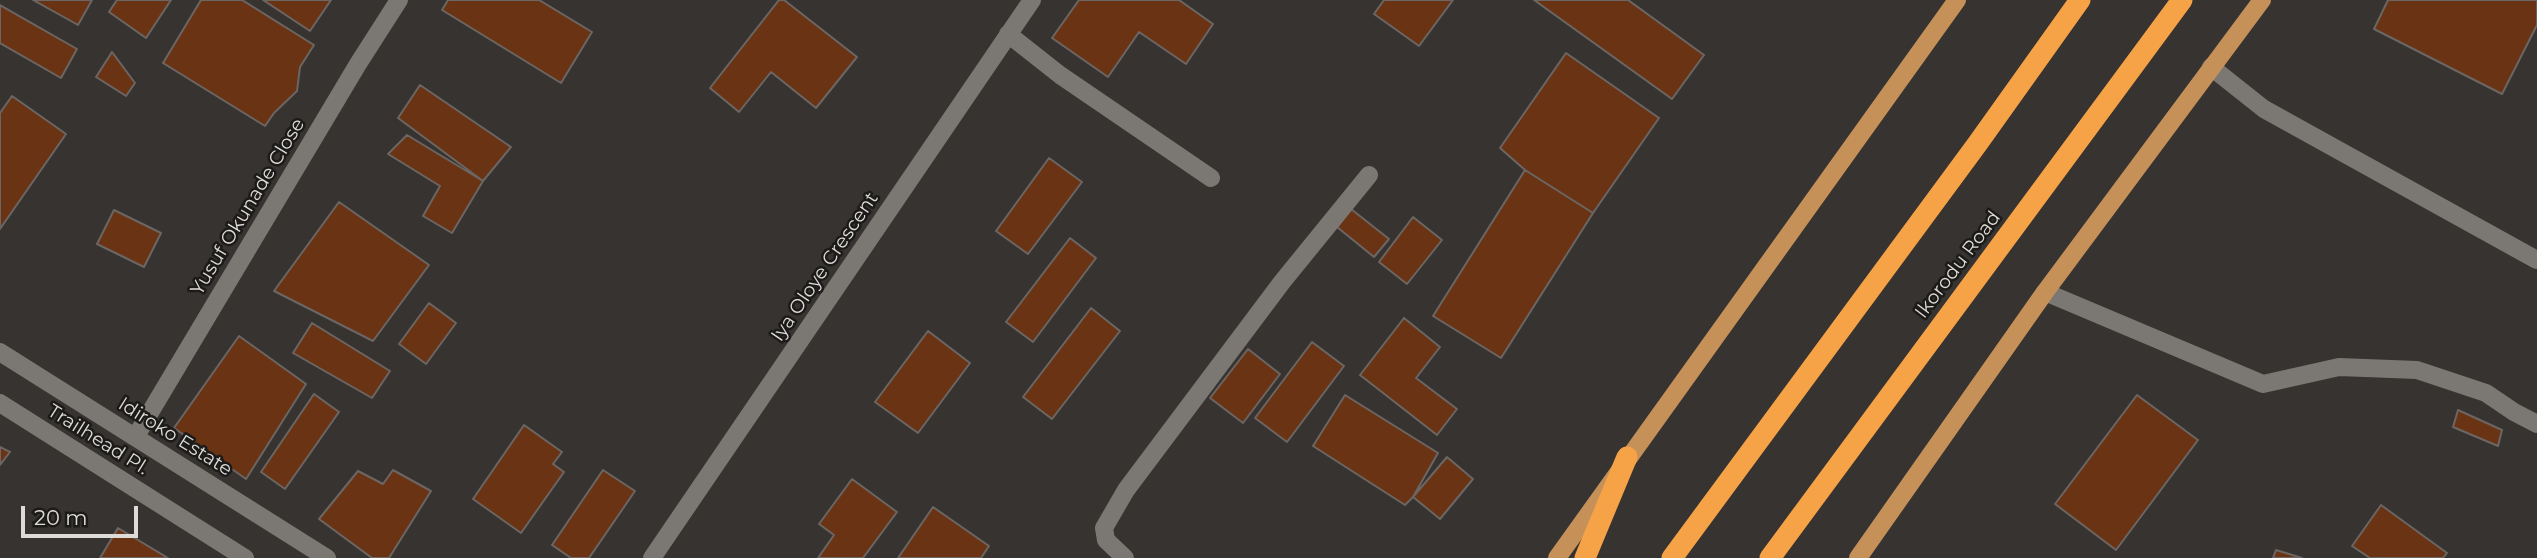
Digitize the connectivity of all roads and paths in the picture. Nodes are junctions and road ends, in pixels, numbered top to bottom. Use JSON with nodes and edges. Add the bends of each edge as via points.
{"nodes":[{"id":1,"x":399,"y":0,"type":"edge"},
{"id":2,"x":1032,"y":0,"type":"edge"},
{"id":3,"x":1957,"y":0,"type":"edge"},
{"id":4,"x":2080,"y":0,"type":"edge"},
{"id":5,"x":2182,"y":0,"type":"edge"},
{"id":6,"x":2262,"y":0,"type":"edge"},
{"id":7,"x":1008,"y":34,"type":"junction"},
{"id":8,"x":2211,"y":67,"type":"junction"},
{"id":9,"x":1369,"y":175,"type":"dead end"},
{"id":10,"x":1212,"y":178,"type":"dead end"},
{"id":11,"x":2537,"y":260,"type":"edge"},
{"id":12,"x":2045,"y":292,"type":"junction"},
{"id":13,"x":0,"y":352,"type":"edge"},
{"id":14,"x":0,"y":403,"type":"edge"},
{"id":15,"x":2537,"y":424,"type":"edge"},
{"id":16,"x":136,"y":436,"type":"junction"},
{"id":17,"x":1627,"y":457,"type":"junction"},
{"id":18,"x":1805,"y":510,"type":"junction"},
{"id":19,"x":245,"y":558,"type":"edge"},
{"id":20,"x":327,"y":558,"type":"edge"},
{"id":21,"x":652,"y":558,"type":"edge"},
{"id":22,"x":1125,"y":558,"type":"edge"},
{"id":23,"x":1557,"y":558,"type":"edge"},
{"id":24,"x":1585,"y":558,"type":"edge"},
{"id":25,"x":1672,"y":558,"type":"edge"},
{"id":26,"x":1770,"y":558,"type":"edge"},
{"id":27,"x":1786,"y":558,"type":"edge"},
{"id":28,"x":1858,"y":558,"type":"edge"}],
"edges":[{"from":1,"to":16,"type":"street","name":"Yusuf Okunade Close"},
{"from":2,"to":7,"type":"street","name":"Iya Oloye Crescent"},
{"from":3,"to":17,"type":"main road"},
{"from":4,"to":25,"type":"highway"},
{"from":5,"to":18,"type":"highway","name":"Ikorodu Road"},
{"from":6,"to":8,"type":"main road"},
{"from":7,"to":10,"type":"street","via":[[1060,75]]},
{"from":7,"to":21,"type":"street","name":"Iya Oloye Crescent"},
{"from":8,"to":11,"type":"street","via":[[2264,109]]},
{"from":8,"to":12,"type":"main road"},
{"from":9,"to":22,"type":"street","via":[[1282,282],[1126,490],[1104,528],[1106,540]]},
{"from":12,"to":15,"type":"street","via":[[2263,383],[2339,367],[2417,370],[2486,393]]},
{"from":12,"to":28,"type":"main road"},
{"from":13,"to":16,"type":"street","name":"Idiroko Estate"},
{"from":14,"to":19,"type":"street","name":"Trailhead Pl."},
{"from":16,"to":20,"type":"street","name":"Idiroko Estate"},
{"from":17,"to":23,"type":"main road"},
{"from":17,"to":24,"type":"highway"},
{"from":18,"to":26,"type":"highway","name":"Ikorodu Road"},
{"from":18,"to":27,"type":"highway"}]}
